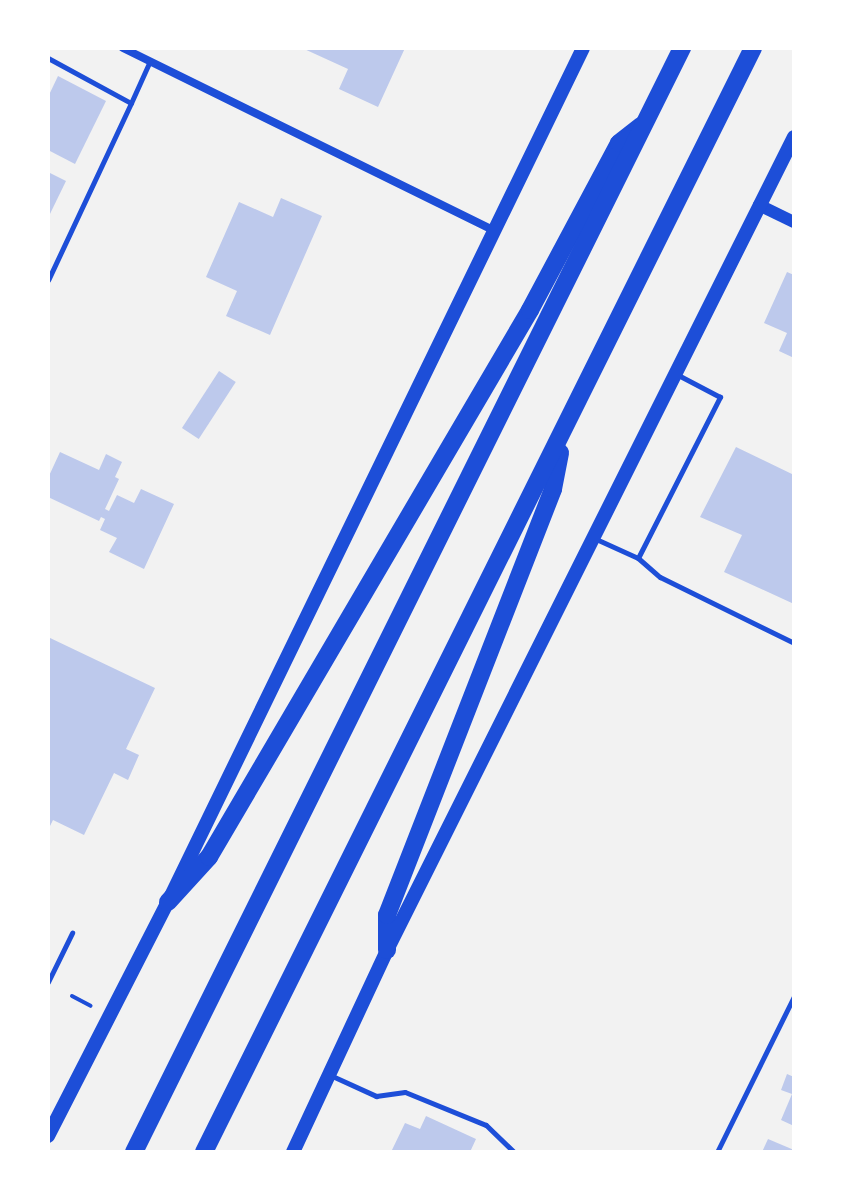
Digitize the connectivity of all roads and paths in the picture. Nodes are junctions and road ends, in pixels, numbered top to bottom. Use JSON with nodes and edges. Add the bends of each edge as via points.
{"nodes":[{"id":1,"x":123,"y":48,"type":"edge"},
{"id":2,"x":583,"y":48,"type":"edge"},
{"id":3,"x":682,"y":48,"type":"edge"},
{"id":4,"x":753,"y":48,"type":"edge"},
{"id":5,"x":48,"y":58,"type":"edge"},
{"id":6,"x":150,"y":61,"type":"junction"},
{"id":7,"x":131,"y":103,"type":"junction"},
{"id":8,"x":646,"y":122,"type":"junction"},
{"id":9,"x":794,"y":137,"type":"edge"},
{"id":10,"x":759,"y":205,"type":"junction"},
{"id":11,"x":794,"y":222,"type":"edge"},
{"id":12,"x":493,"y":230,"type":"junction"},
{"id":13,"x":48,"y":280,"type":"edge"},
{"id":14,"x":675,"y":374,"type":"junction"},
{"id":15,"x":565,"y":429,"type":"junction"},
{"id":16,"x":593,"y":538,"type":"junction"},
{"id":17,"x":638,"y":558,"type":"junction"},
{"id":18,"x":794,"y":643,"type":"edge"},
{"id":19,"x":168,"y":902,"type":"junction"},
{"id":20,"x":72,"y":933,"type":"dead end"},
{"id":21,"x":387,"y":950,"type":"junction"},
{"id":22,"x":48,"y":982,"type":"edge"},
{"id":23,"x":72,"y":996,"type":"dead end"},
{"id":24,"x":794,"y":996,"type":"edge"},
{"id":25,"x":91,"y":1006,"type":"dead end"},
{"id":26,"x":329,"y":1074,"type":"junction"},
{"id":27,"x":48,"y":1136,"type":"edge"},
{"id":28,"x":134,"y":1152,"type":"edge"},
{"id":29,"x":204,"y":1152,"type":"edge"},
{"id":30,"x":293,"y":1152,"type":"edge"},
{"id":31,"x":514,"y":1152,"type":"edge"},
{"id":32,"x":717,"y":1152,"type":"edge"}],
"edges":[{"from":1,"to":6,"type":"street"},
{"from":2,"to":12,"type":"main road"},
{"from":3,"to":8,"type":"highway"},
{"from":4,"to":15,"type":"highway"},
{"from":5,"to":7,"type":"lane"},
{"from":6,"to":7,"type":"lane"},
{"from":6,"to":12,"type":"street"},
{"from":7,"to":13,"type":"lane"},
{"from":8,"to":19,"type":"highway","via":[[619,143],[530,310],[209,857]]},
{"from":8,"to":28,"type":"highway"},
{"from":9,"to":10,"type":"main road"},
{"from":10,"to":11,"type":"street"},
{"from":10,"to":14,"type":"main road"},
{"from":12,"to":19,"type":"main road"},
{"from":14,"to":16,"type":"main road"},
{"from":14,"to":17,"type":"lane","via":[[720,397]]},
{"from":15,"to":21,"type":"highway","via":[[553,489],[387,915]]},
{"from":15,"to":29,"type":"highway"},
{"from":16,"to":17,"type":"lane"},
{"from":16,"to":21,"type":"main road"},
{"from":17,"to":18,"type":"lane","via":[[660,577]]},
{"from":19,"to":27,"type":"main road"},
{"from":20,"to":22,"type":"lane"},
{"from":21,"to":26,"type":"main road"},
{"from":23,"to":25,"type":"path"},
{"from":24,"to":32,"type":"lane"},
{"from":26,"to":30,"type":"main road"},
{"from":26,"to":31,"type":"lane","via":[[376,1096],[405,1092],[486,1125]]}]}
